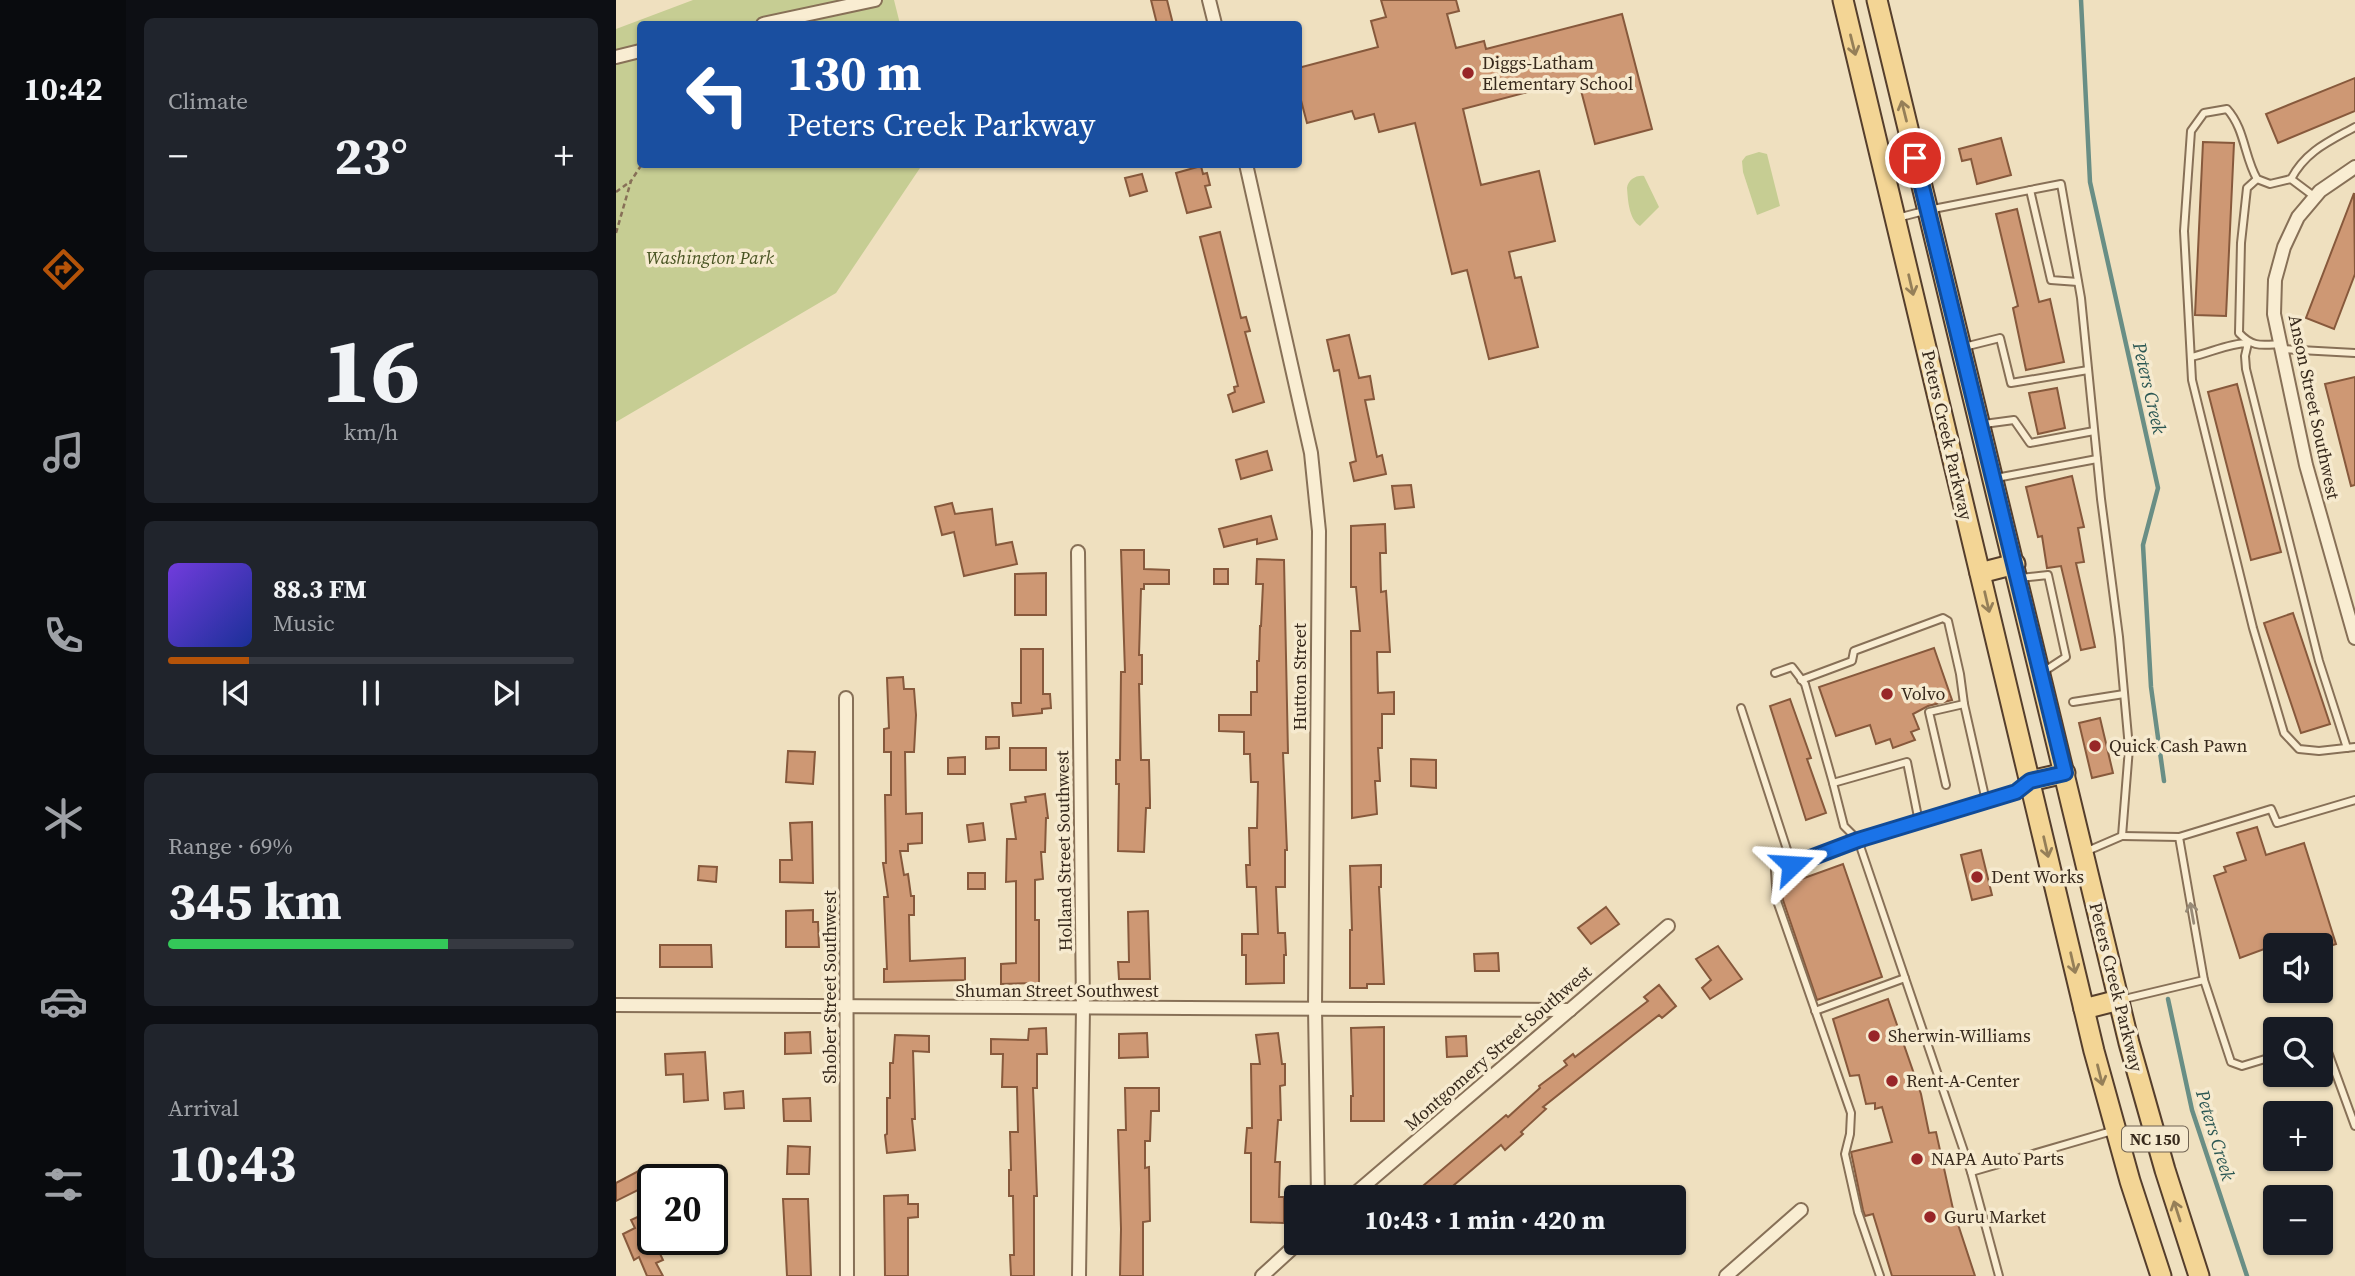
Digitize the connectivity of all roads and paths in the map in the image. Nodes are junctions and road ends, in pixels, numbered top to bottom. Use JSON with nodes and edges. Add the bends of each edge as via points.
{"nodes":[{"id":1,"x":875,"y":0,"type":"edge"},
{"id":2,"x":1209,"y":0,"type":"edge"},
{"id":3,"x":1843,"y":0,"type":"edge"},
{"id":4,"x":1877,"y":0,"type":"edge"},
{"id":5,"x":777,"y":21,"type":"edge"},
{"id":6,"x":1213,"y":21,"type":"edge"},
{"id":7,"x":637,"y":52,"type":"edge"},
{"id":8,"x":616,"y":57,"type":"edge"},
{"id":9,"x":2355,"y":127,"type":"edge"},
{"id":10,"x":2355,"y":167,"type":"edge"},
{"id":11,"x":640,"y":168,"type":"edge"},
{"id":12,"x":1247,"y":168,"type":"edge"},
{"id":13,"x":2257,"y":179,"type":"junction"},
{"id":14,"x":2291,"y":179,"type":"junction"},
{"id":15,"x":632,"y":181,"type":"junction"},
{"id":16,"x":2030,"y":190,"type":"junction"},
{"id":17,"x":616,"y":192,"type":"edge"},
{"id":18,"x":2315,"y":197,"type":"junction"},
{"id":19,"x":1928,"y":210,"type":"junction"},
{"id":20,"x":1895,"y":219,"type":"junction"},
{"id":21,"x":616,"y":233,"type":"edge"},
{"id":22,"x":2078,"y":282,"type":"junction"},
{"id":23,"x":2248,"y":343,"type":"junction"},
{"id":24,"x":2282,"y":346,"type":"junction"},
{"id":25,"x":1962,"y":348,"type":"junction"},
{"id":26,"x":2355,"y":354,"type":"edge"},
{"id":27,"x":2191,"y":357,"type":"junction"},
{"id":28,"x":2088,"y":370,"type":"junction"},
{"id":29,"x":1980,"y":425,"type":"junction"},
{"id":30,"x":2094,"y":431,"type":"junction"},
{"id":31,"x":2097,"y":459,"type":"junction"},
{"id":32,"x":1994,"y":478,"type":"junction"},
{"id":33,"x":1078,"y":552,"type":"dead end"},
{"id":34,"x":2016,"y":571,"type":"junction"},
{"id":35,"x":1980,"y":573,"type":"junction"},
{"id":36,"x":2355,"y":638,"type":"edge"},
{"id":37,"x":1775,"y":673,"type":"dead end"},
{"id":38,"x":2041,"y":673,"type":"junction"},
{"id":39,"x":1801,"y":680,"type":"junction"},
{"id":40,"x":2124,"y":694,"type":"junction"},
{"id":41,"x":846,"y":698,"type":"dead end"},
{"id":42,"x":2073,"y":702,"type":"dead end"},
{"id":43,"x":1964,"y":704,"type":"junction"},
{"id":44,"x":1741,"y":708,"type":"dead end"},
{"id":45,"x":2351,"y":748,"type":"edge"},
{"id":46,"x":2065,"y":773,"type":"junction"},
{"id":47,"x":2030,"y":781,"type":"junction"},
{"id":48,"x":1833,"y":783,"type":"junction"},
{"id":49,"x":1946,"y":785,"type":"dead end"},
{"id":50,"x":2355,"y":800,"type":"edge"},
{"id":51,"x":1986,"y":801,"type":"junction"},
{"id":52,"x":1919,"y":822,"type":"junction"},
{"id":53,"x":2122,"y":836,"type":"junction"},
{"id":54,"x":2179,"y":837,"type":"junction"},
{"id":55,"x":1858,"y":840,"type":"junction"},
{"id":56,"x":2084,"y":853,"type":"junction"},
{"id":57,"x":1792,"y":865,"type":"junction"},
{"id":58,"x":1668,"y":926,"type":"dead end"},
{"id":59,"x":1905,"y":978,"type":"junction"},
{"id":60,"x":2204,"y":980,"type":"junction"},
{"id":61,"x":2119,"y":1000,"type":"junction"},
{"id":62,"x":616,"y":1005,"type":"edge"},
{"id":63,"x":848,"y":1008,"type":"junction"},
{"id":64,"x":1083,"y":1008,"type":"junction"},
{"id":65,"x":1315,"y":1009,"type":"junction"},
{"id":66,"x":2084,"y":1009,"type":"junction"},
{"id":67,"x":1570,"y":1010,"type":"junction"},
{"id":68,"x":1815,"y":1012,"type":"junction"},
{"id":69,"x":2263,"y":1060,"type":"edge"},
{"id":70,"x":2333,"y":1065,"type":"edge"},
{"id":71,"x":2355,"y":1125,"type":"edge"},
{"id":72,"x":2115,"y":1130,"type":"junction"},
{"id":73,"x":1971,"y":1172,"type":"junction"},
{"id":74,"x":1318,"y":1185,"type":"edge"},
{"id":75,"x":1365,"y":1185,"type":"edge"},
{"id":76,"x":1801,"y":1210,"type":"dead end"},
{"id":77,"x":1285,"y":1255,"type":"edge"},
{"id":78,"x":847,"y":1276,"type":"edge"},
{"id":79,"x":1079,"y":1276,"type":"edge"},
{"id":80,"x":1262,"y":1276,"type":"edge"},
{"id":81,"x":1726,"y":1276,"type":"edge"},
{"id":82,"x":1880,"y":1276,"type":"edge"},
{"id":83,"x":1999,"y":1276,"type":"edge"},
{"id":84,"x":2161,"y":1276,"type":"edge"},
{"id":85,"x":2199,"y":1276,"type":"edge"}],
"edges":[{"from":1,"to":5,"type":"street"},
{"from":2,"to":6,"type":"street"},
{"from":3,"to":20,"type":"main road","name":"Peters Creek Parkway","number":"NC 150","one_way":true},
{"from":19,"to":4,"type":"main road","name":"Peters Creek Parkway","number":"NC 150","one_way":true},
{"from":7,"to":8,"type":"street"},
{"from":9,"to":14,"type":"lane","via":[[2314,150]]},
{"from":10,"to":18,"type":"street","name":"Anson Street Southwest"},
{"from":11,"to":15,"type":"path"},
{"from":12,"to":65,"type":"street","name":"Hutton Street","via":[[1311,453],[1319,531]]},
{"from":13,"to":14,"type":"lane","via":[[2270,184]]},
{"from":13,"to":23,"type":"lane","via":[[2247,188],[2241,243],[2239,333]]},
{"from":13,"to":27,"type":"lane","via":[[2238,121],[2227,109],[2204,113],[2191,131],[2186,182]]},
{"from":14,"to":18,"type":"lane"},
{"from":15,"to":17,"type":"path"},
{"from":15,"to":21,"type":"path"},
{"from":16,"to":19,"type":"lane"},
{"from":16,"to":22,"type":"lane","via":[[2051,280]]},
{"from":16,"to":22,"type":"lane","via":[[2061,184]]},
{"from":18,"to":24,"type":"street","name":"Anson Street Southwest","via":[[2298,217],[2275,280],[2274,314]]},
{"from":19,"to":20,"type":"lane"},
{"from":19,"to":25,"type":"main road","name":"Peters Creek Parkway","number":"NC 150"},
{"from":20,"to":35,"type":"main road","name":"Peters Creek Parkway","number":"NC 150","one_way":true},
{"from":22,"to":28,"type":"lane"},
{"from":23,"to":24,"type":"lane"},
{"from":23,"to":27,"type":"lane"},
{"from":23,"to":45,"type":"lane","via":[[2246,369],[2319,661]]},
{"from":24,"to":26,"type":"lane"},
{"from":24,"to":36,"type":"street","name":"Anson Street Southwest","via":[[2306,465]]},
{"from":25,"to":28,"type":"lane","via":[[2000,338],[2011,383]]},
{"from":25,"to":29,"type":"main road","name":"Peters Creek Parkway","number":"NC 150"},
{"from":27,"to":45,"type":"lane","via":[[2192,380],[2253,628],[2284,733],[2299,749]]},
{"from":28,"to":30,"type":"lane"},
{"from":29,"to":30,"type":"lane","via":[[2014,419],[2030,443]]},
{"from":29,"to":32,"type":"main road","name":"Peters Creek Parkway","number":"NC 150"},
{"from":30,"to":31,"type":"lane"},
{"from":31,"to":32,"type":"lane"},
{"from":31,"to":40,"type":"lane"},
{"from":32,"to":34,"type":"main road","name":"Peters Creek Parkway","number":"NC 150"},
{"from":33,"to":64,"type":"street","name":"Holland Street Southwest"},
{"from":34,"to":35,"type":"main road"},
{"from":34,"to":38,"type":"main road","name":"Peters Creek Parkway","number":"NC 150"},
{"from":34,"to":38,"type":"lane","via":[[2048,575],[2066,657]]},
{"from":35,"to":47,"type":"main road","name":"Peters Creek Parkway","number":"NC 150","one_way":true},
{"from":37,"to":39,"type":"lane","via":[[1792,667]]},
{"from":38,"to":46,"type":"main road","name":"Peters Creek Parkway","number":"NC 150"},
{"from":39,"to":43,"type":"lane","via":[[1852,661],[1854,650],[1943,618],[1948,621]]},
{"from":39,"to":48,"type":"lane"},
{"from":40,"to":42,"type":"lane"},
{"from":40,"to":53,"type":"lane","via":[[2129,748]]},
{"from":41,"to":63,"type":"street","name":"Shober Street Southwest"},
{"from":43,"to":49,"type":"lane","via":[[1929,712]]},
{"from":43,"to":51,"type":"lane"},
{"from":44,"to":57,"type":"lane"},
{"from":46,"to":47,"type":"main road"},
{"from":46,"to":56,"type":"main road","name":"Peters Creek Parkway","number":"NC 150"},
{"from":47,"to":51,"type":"lane","via":[[2016,792]]},
{"from":47,"to":66,"type":"main road","name":"Peters Creek Parkway","number":"NC 150","one_way":true},
{"from":48,"to":52,"type":"lane","via":[[1907,762]]},
{"from":48,"to":55,"type":"lane","via":[[1844,826]]},
{"from":50,"to":54,"type":"lane","via":[[2277,823],[2271,809]]},
{"from":51,"to":52,"type":"lane"},
{"from":52,"to":55,"type":"lane"},
{"from":53,"to":54,"type":"lane"},
{"from":53,"to":56,"type":"lane"},
{"from":60,"to":54,"type":"lane","one_way":true},
{"from":55,"to":57,"type":"lane"},
{"from":55,"to":59,"type":"lane"},
{"from":56,"to":61,"type":"main road","name":"Peters Creek Parkway","number":"NC 150"},
{"from":57,"to":68,"type":"lane","via":[[1775,871],[1777,901]]},
{"from":58,"to":67,"type":"street","name":"Montgomery Street Southwest"},
{"from":59,"to":68,"type":"lane"},
{"from":59,"to":73,"type":"lane"},
{"from":60,"to":61,"type":"lane"},
{"from":60,"to":69,"type":"lane","via":[[2231,1062],[2242,1066]]},
{"from":61,"to":66,"type":"main road"},
{"from":85,"to":61,"type":"main road","name":"Peters Creek Parkway","number":"NC 150","one_way":true,"via":[[2150,1121]]},
{"from":62,"to":63,"type":"street","name":"Shuman Street Southwest"},
{"from":63,"to":64,"type":"street","name":"Shuman Street Southwest"},
{"from":63,"to":78,"type":"street","name":"Shober Street Southwest"},
{"from":64,"to":65,"type":"street","name":"Shuman Street Southwest"},
{"from":64,"to":79,"type":"street","name":"Holland Street Southwest"},
{"from":65,"to":67,"type":"street","name":"Shuman Street Southwest"},
{"from":65,"to":74,"type":"street","name":"Hutton Street"},
{"from":66,"to":72,"type":"main road","name":"Peters Creek Parkway","number":"NC 150","one_way":true},
{"from":67,"to":75,"type":"street","name":"Montgomery Street Southwest"},
{"from":68,"to":82,"type":"lane","via":[[1851,1113],[1845,1154]]},
{"from":70,"to":71,"type":"lane"},
{"from":72,"to":73,"type":"lane"},
{"from":72,"to":84,"type":"main road","name":"Peters Creek Parkway","number":"NC 150"},
{"from":73,"to":83,"type":"lane"},
{"from":76,"to":81,"type":"street"},
{"from":77,"to":80,"type":"street"}]}
